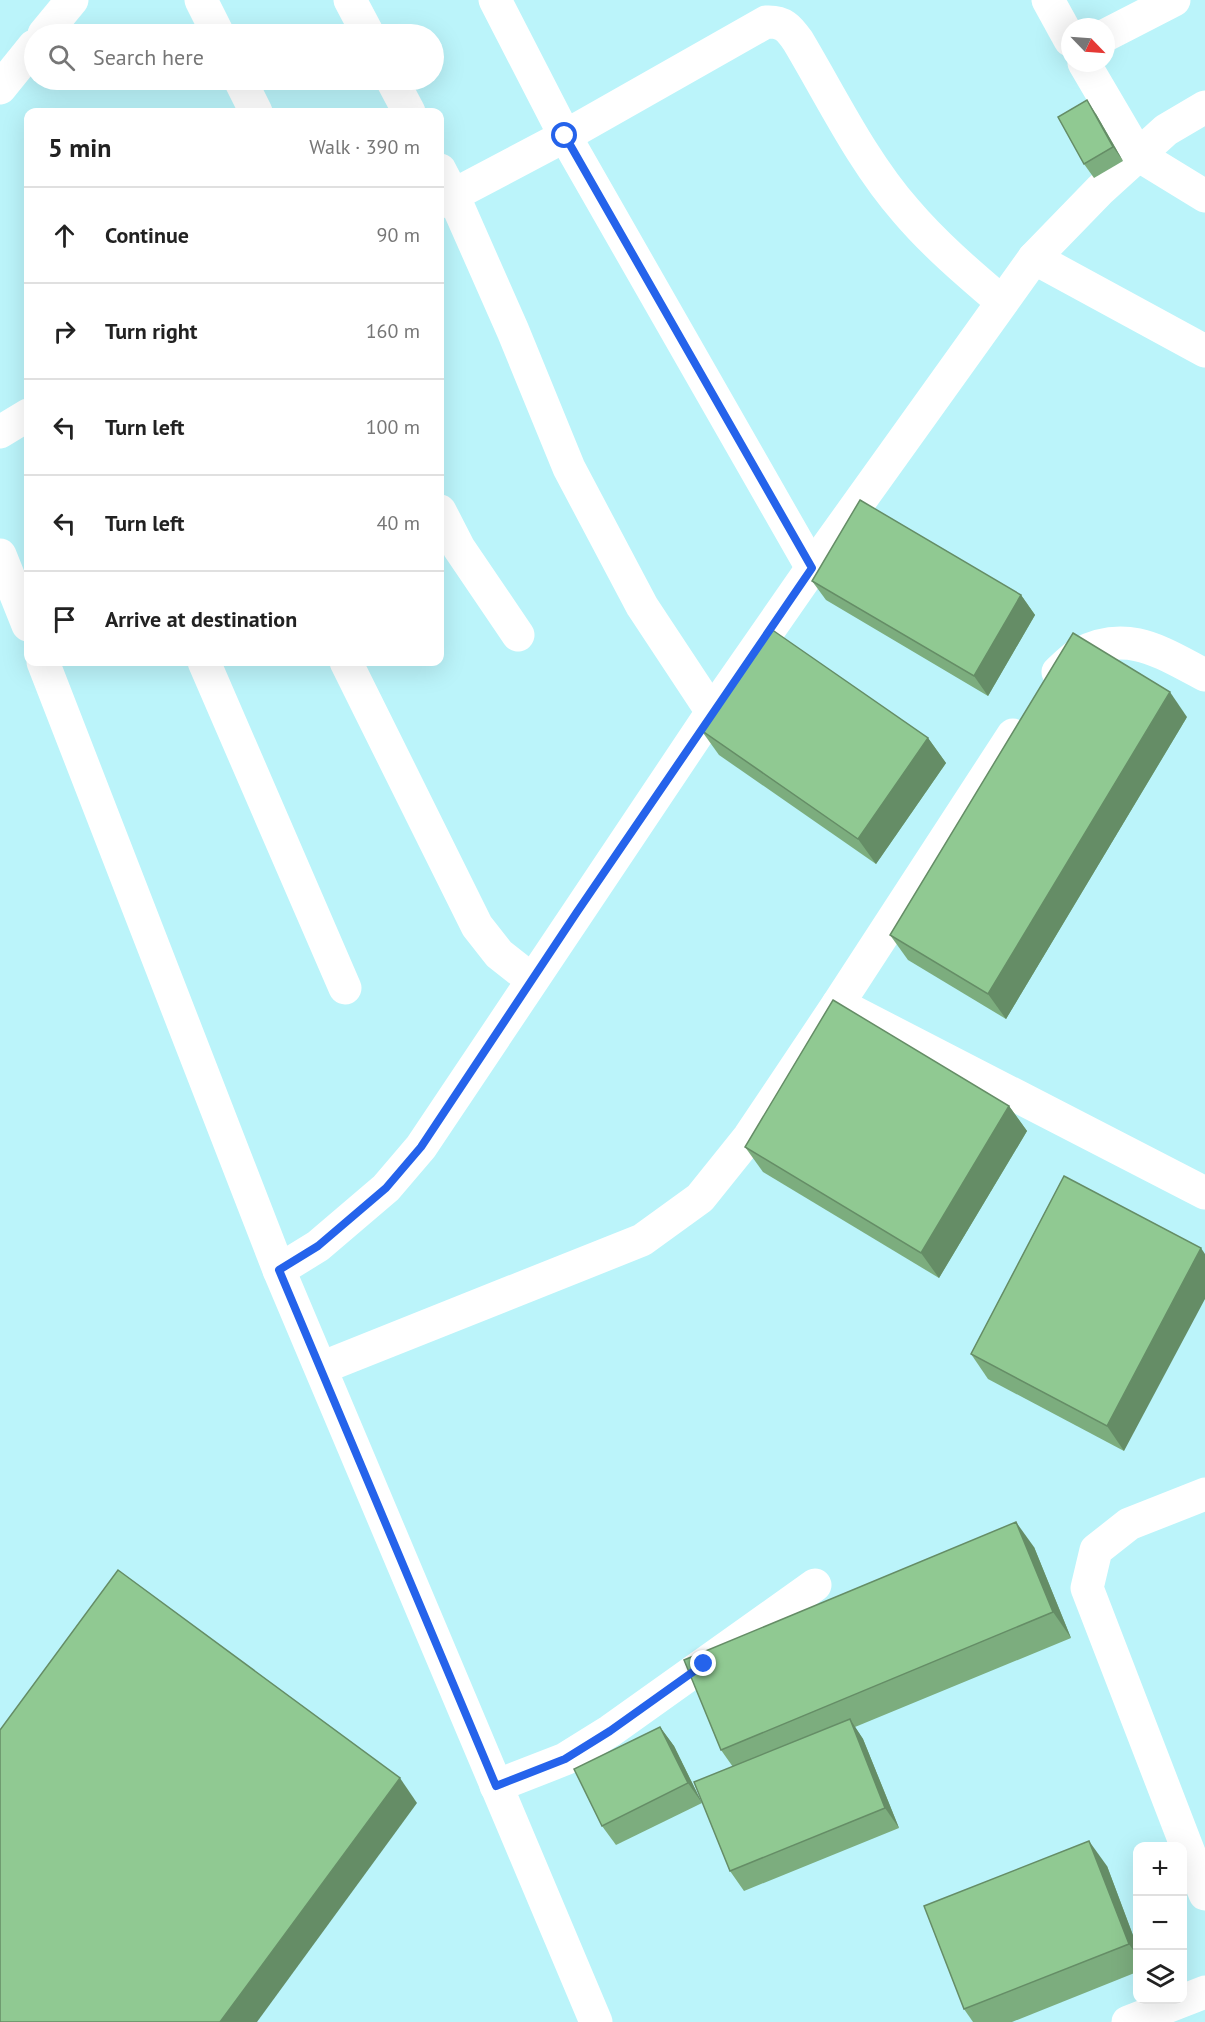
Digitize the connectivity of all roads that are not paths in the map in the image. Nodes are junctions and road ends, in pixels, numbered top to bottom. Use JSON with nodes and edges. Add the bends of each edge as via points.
{"nodes":[{"id":1,"x":72,"y":0,"type":"edge"},
{"id":2,"x":201,"y":0,"type":"edge"},
{"id":3,"x":350,"y":0,"type":"edge"},
{"id":4,"x":495,"y":0,"type":"edge"},
{"id":5,"x":1048,"y":0,"type":"edge"},
{"id":6,"x":1174,"y":0,"type":"edge"},
{"id":7,"x":52,"y":24,"type":"edge"},
{"id":8,"x":213,"y":24,"type":"edge"},
{"id":9,"x":363,"y":24,"type":"edge"},
{"id":10,"x":1061,"y":24,"type":"edge"},
{"id":11,"x":1115,"y":30,"type":"edge"},
{"id":12,"x":24,"y":58,"type":"edge"},
{"id":13,"x":1089,"y":72,"type":"edge"},
{"id":14,"x":0,"y":88,"type":"edge"},
{"id":15,"x":245,"y":90,"type":"edge"},
{"id":16,"x":397,"y":90,"type":"edge"},
{"id":17,"x":1205,"y":106,"type":"edge"},
{"id":18,"x":254,"y":108,"type":"edge"},
{"id":19,"x":407,"y":108,"type":"edge"},
{"id":20,"x":565,"y":136,"type":"junction"},
{"id":21,"x":1138,"y":155,"type":"junction"},
{"id":22,"x":444,"y":189,"type":"edge"},
{"id":23,"x":1205,"y":196,"type":"edge"},
{"id":24,"x":1034,"y":258,"type":"junction"},
{"id":25,"x":1002,"y":302,"type":"junction"},
{"id":26,"x":1205,"y":351,"type":"edge"},
{"id":27,"x":24,"y":418,"type":"edge"},
{"id":28,"x":0,"y":432,"type":"edge"},
{"id":29,"x":444,"y":519,"type":"edge"},
{"id":30,"x":0,"y":555,"type":"edge"},
{"id":31,"x":812,"y":568,"type":"junction"},
{"id":32,"x":24,"y":616,"type":"edge"},
{"id":33,"x":518,"y":635,"type":"dead end"},
{"id":34,"x":44,"y":666,"type":"edge"},
{"id":35,"x":206,"y":666,"type":"edge"},
{"id":36,"x":348,"y":666,"type":"edge"},
{"id":37,"x":1205,"y":675,"type":"edge"},
{"id":38,"x":712,"y":712,"type":"junction"},
{"id":39,"x":532,"y":980,"type":"junction"},
{"id":40,"x":345,"y":988,"type":"dead end"},
{"id":41,"x":838,"y":1004,"type":"junction"},
{"id":42,"x":1205,"y":1193,"type":"edge"},
{"id":43,"x":279,"y":1270,"type":"junction"},
{"id":44,"x":321,"y":1368,"type":"junction"},
{"id":45,"x":1205,"y":1494,"type":"edge"},
{"id":46,"x":815,"y":1585,"type":"dead end"},
{"id":47,"x":496,"y":1786,"type":"junction"},
{"id":48,"x":1205,"y":1894,"type":"edge"},
{"id":49,"x":1205,"y":1992,"type":"edge"},
{"id":50,"x":596,"y":2022,"type":"edge"},
{"id":51,"x":1128,"y":2022,"type":"edge"}],
"edges":[{"from":1,"to":7,"type":"street"},
{"from":2,"to":8,"type":"street"},
{"from":3,"to":9,"type":"street"},
{"from":4,"to":20,"type":"street"},
{"from":5,"to":10,"type":"street"},
{"from":6,"to":11,"type":"street"},
{"from":12,"to":14,"type":"street"},
{"from":13,"to":21,"type":"street"},
{"from":15,"to":18,"type":"street"},
{"from":16,"to":19,"type":"street"},
{"from":17,"to":21,"type":"street","via":[[1166,130]]},
{"from":20,"to":22,"type":"street"},
{"from":20,"to":25,"type":"street","via":[[766,22],[778,21],[790,29],[872,165],[905,210],[944,252]]},
{"from":20,"to":31,"type":"street"},
{"from":21,"to":23,"type":"street"},
{"from":21,"to":24,"type":"street"},
{"from":22,"to":38,"type":"street","via":[[513,331],[569,468],[642,606]]},
{"from":24,"to":25,"type":"street"},
{"from":24,"to":26,"type":"street"},
{"from":25,"to":31,"type":"street"},
{"from":27,"to":28,"type":"street"},
{"from":29,"to":33,"type":"street","via":[[459,548]]},
{"from":30,"to":32,"type":"street"},
{"from":31,"to":38,"type":"street"},
{"from":34,"to":43,"type":"street"},
{"from":35,"to":40,"type":"street"},
{"from":36,"to":39,"type":"street","via":[[477,926],[499,954]]},
{"from":37,"to":41,"type":"street","via":[[1152,647],[1112,641],[1078,654],[1049,680]]},
{"from":38,"to":39,"type":"street"},
{"from":39,"to":43,"type":"street","via":[[421,1147],[386,1188],[318,1246]]},
{"from":41,"to":42,"type":"street"},
{"from":41,"to":44,"type":"street","via":[[749,1137],[700,1198],[642,1240]]},
{"from":43,"to":44,"type":"street"},
{"from":44,"to":47,"type":"street"},
{"from":45,"to":48,"type":"street","via":[[1129,1524],[1096,1550],[1087,1588]]},
{"from":46,"to":47,"type":"street","via":[[610,1731],[565,1759]]},
{"from":47,"to":50,"type":"street"},
{"from":49,"to":51,"type":"street"}]}
